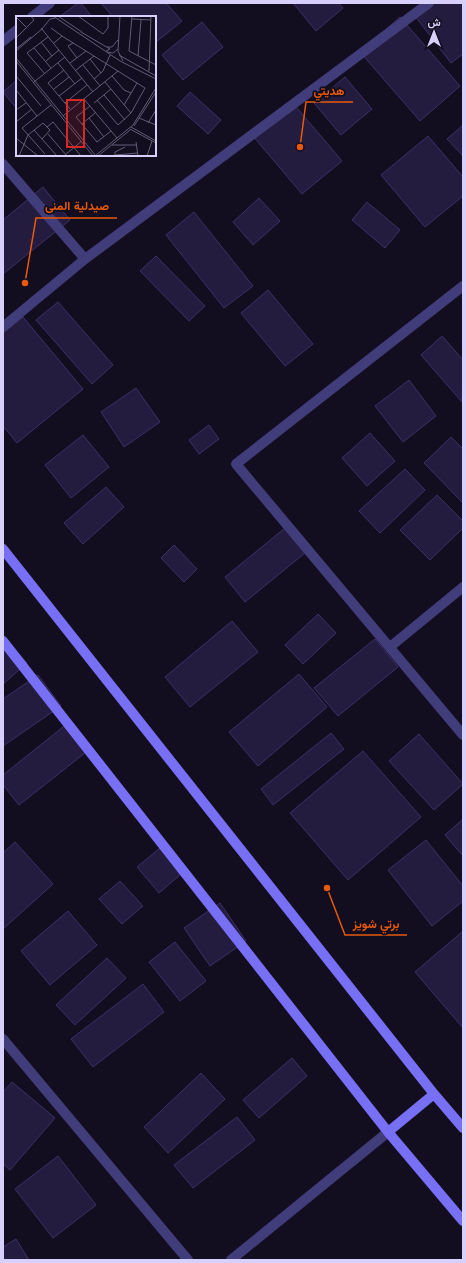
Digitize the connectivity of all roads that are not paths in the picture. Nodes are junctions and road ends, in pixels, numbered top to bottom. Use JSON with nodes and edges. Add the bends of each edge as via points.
{"nodes":[{"id":1,"x":50,"y":3,"type":"edge"},
{"id":2,"x":429,"y":3,"type":"edge"},
{"id":3,"x":33,"y":16,"type":"edge"},
{"id":4,"x":16,"y":31,"type":"edge"},
{"id":5,"x":3,"y":41,"type":"edge"},
{"id":6,"x":3,"y":164,"type":"edge"},
{"id":7,"x":85,"y":259,"type":"junction"},
{"id":8,"x":463,"y":286,"type":"edge"},
{"id":9,"x":3,"y":327,"type":"edge"},
{"id":10,"x":3,"y":549,"type":"edge"},
{"id":11,"x":463,"y":587,"type":"edge"},
{"id":12,"x":3,"y":641,"type":"edge"},
{"id":13,"x":390,"y":647,"type":"junction"},
{"id":14,"x":463,"y":735,"type":"edge"},
{"id":15,"x":3,"y":1039,"type":"edge"},
{"id":16,"x":434,"y":1094,"type":"junction"},
{"id":17,"x":463,"y":1128,"type":"edge"},
{"id":18,"x":388,"y":1132,"type":"junction"},
{"id":19,"x":463,"y":1220,"type":"edge"},
{"id":20,"x":188,"y":1260,"type":"edge"},
{"id":21,"x":231,"y":1260,"type":"edge"}],
"edges":[{"from":1,"to":3,"type":"street"},
{"from":2,"to":7,"type":"street"},
{"from":4,"to":5,"type":"street"},
{"from":6,"to":7,"type":"street"},
{"from":7,"to":9,"type":"street"},
{"from":8,"to":13,"type":"street","via":[[236,464]]},
{"from":10,"to":16,"type":"street"},
{"from":11,"to":13,"type":"street"},
{"from":12,"to":18,"type":"street"},
{"from":13,"to":14,"type":"street"},
{"from":15,"to":20,"type":"street"},
{"from":16,"to":17,"type":"street"},
{"from":16,"to":18,"type":"street"},
{"from":18,"to":19,"type":"street"},
{"from":18,"to":21,"type":"street"}]}
